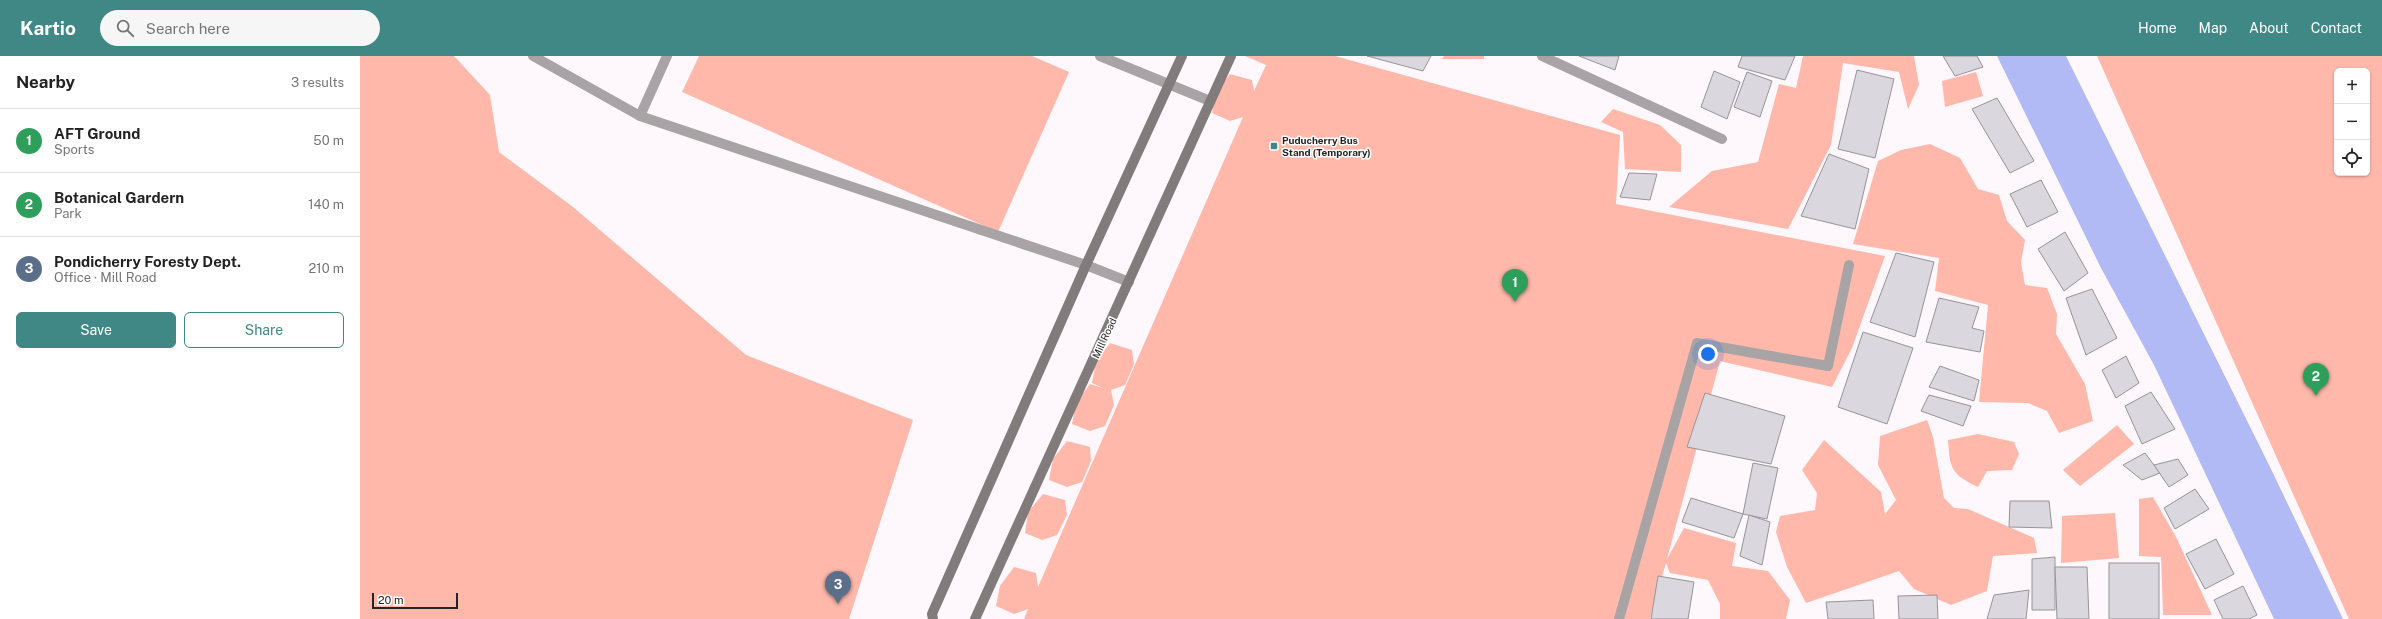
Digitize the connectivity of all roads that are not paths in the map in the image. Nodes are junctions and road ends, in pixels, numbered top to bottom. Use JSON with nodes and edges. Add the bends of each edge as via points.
{"nodes":[{"id":1,"x":532,"y":56,"type":"edge"},
{"id":2,"x":667,"y":56,"type":"edge"},
{"id":3,"x":1100,"y":56,"type":"edge"},
{"id":4,"x":1182,"y":56,"type":"edge"},
{"id":5,"x":1232,"y":56,"type":"edge"},
{"id":6,"x":1542,"y":56,"type":"edge"},
{"id":7,"x":1168,"y":85,"type":"junction"},
{"id":8,"x":1210,"y":101,"type":"junction"},
{"id":9,"x":640,"y":116,"type":"junction"},
{"id":10,"x":1722,"y":139,"type":"dead end"},
{"id":11,"x":1086,"y":265,"type":"junction"},
{"id":12,"x":1849,"y":265,"type":"dead end"},
{"id":13,"x":1129,"y":282,"type":"junction"},
{"id":14,"x":932,"y":619,"type":"edge"},
{"id":15,"x":975,"y":619,"type":"edge"},
{"id":16,"x":1619,"y":619,"type":"edge"}],
"edges":[{"from":1,"to":9,"type":"street"},
{"from":2,"to":9,"type":"street"},
{"from":3,"to":7,"type":"street"},
{"from":4,"to":7,"type":"main road"},
{"from":5,"to":8,"type":"main road","name":"Mill Road"},
{"from":6,"to":10,"type":"street"},
{"from":7,"to":8,"type":"street"},
{"from":7,"to":11,"type":"main road"},
{"from":8,"to":13,"type":"main road","name":"Mill Road"},
{"from":9,"to":11,"type":"street"},
{"from":11,"to":13,"type":"street"},
{"from":11,"to":14,"type":"main road"},
{"from":12,"to":16,"type":"street","via":[[1828,366],[1697,342]]},
{"from":13,"to":15,"type":"main road","name":"Mill Road"}]}
